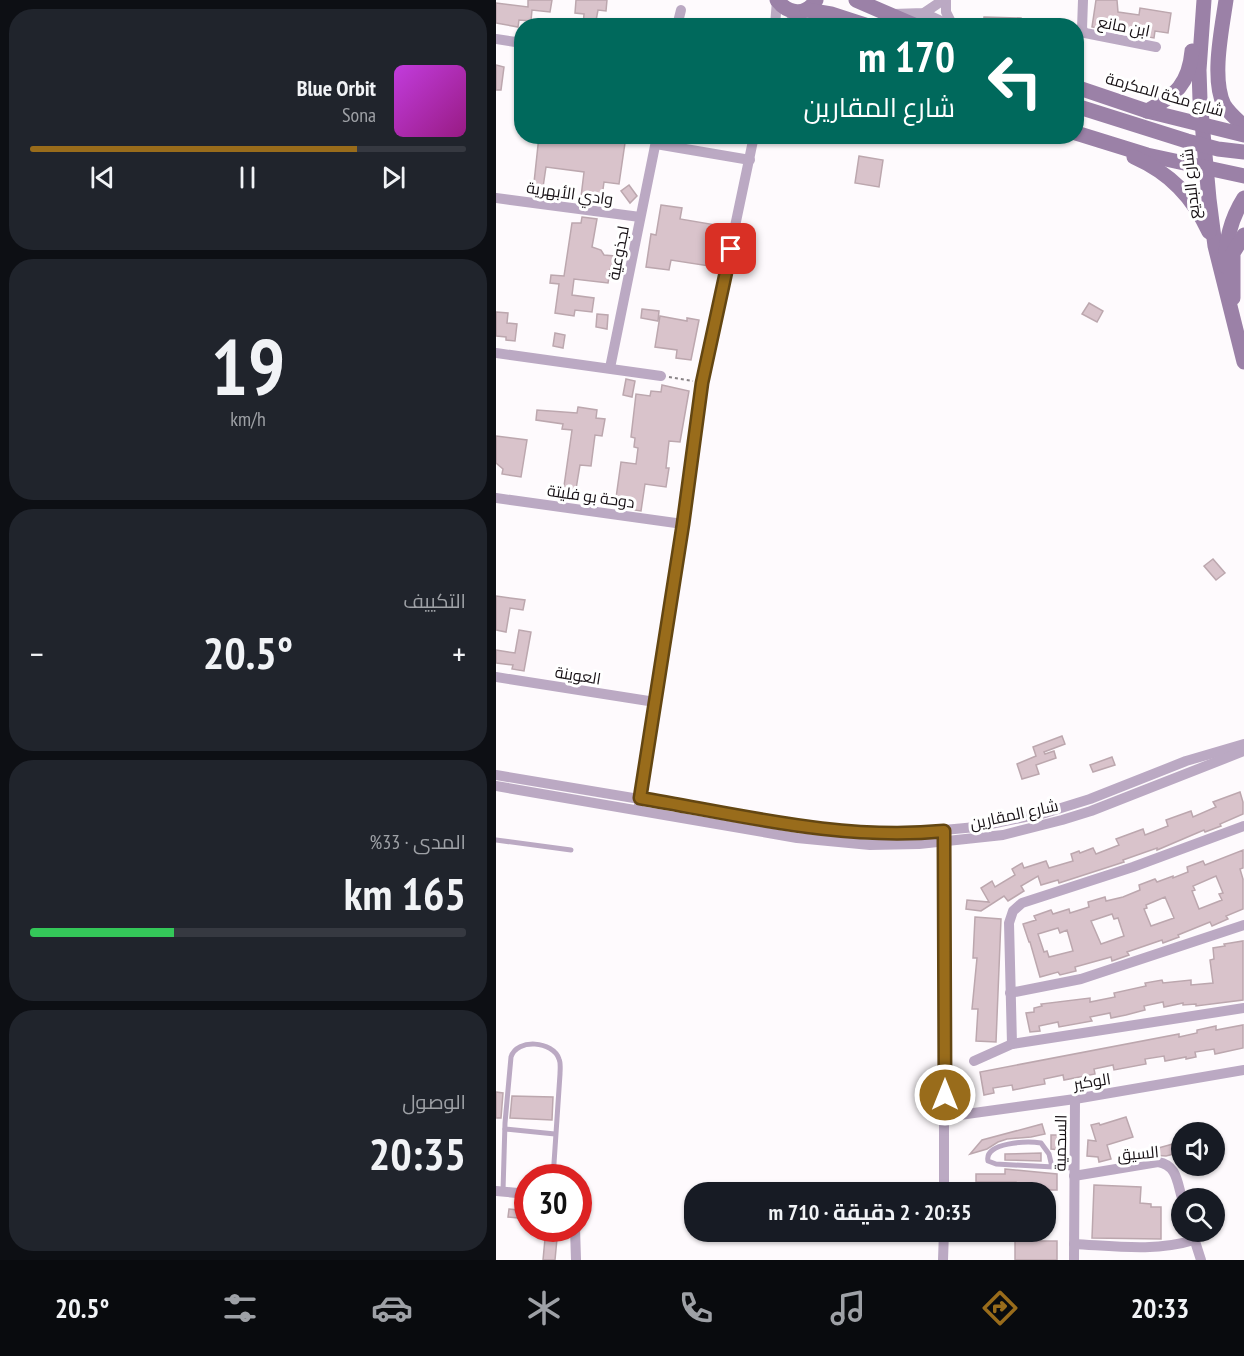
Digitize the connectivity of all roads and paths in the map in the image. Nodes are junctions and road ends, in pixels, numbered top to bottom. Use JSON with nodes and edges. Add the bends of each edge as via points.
{"nodes":[{"id":1,"x":777,"y":0,"type":"edge"},
{"id":2,"x":856,"y":0,"type":"edge"},
{"id":3,"x":945,"y":0,"type":"edge"},
{"id":4,"x":1083,"y":0,"type":"edge"},
{"id":5,"x":1196,"y":0,"type":"edge"},
{"id":6,"x":1204,"y":0,"type":"edge"},
{"id":7,"x":1226,"y":0,"type":"edge"},
{"id":8,"x":807,"y":7,"type":"edge"},
{"id":9,"x":681,"y":10,"type":"dead end"},
{"id":10,"x":680,"y":18,"type":"edge"},
{"id":11,"x":776,"y":18,"type":"edge"},
{"id":12,"x":795,"y":18,"type":"edge"},
{"id":13,"x":843,"y":18,"type":"edge"},
{"id":14,"x":914,"y":18,"type":"edge"},
{"id":15,"x":921,"y":18,"type":"edge"},
{"id":16,"x":949,"y":18,"type":"edge"},
{"id":17,"x":1082,"y":18,"type":"edge"},
{"id":18,"x":1084,"y":32,"type":"edge"},
{"id":19,"x":496,"y":39,"type":"edge"},
{"id":20,"x":514,"y":42,"type":"edge"},
{"id":21,"x":1156,"y":47,"type":"dead end"},
{"id":22,"x":1084,"y":90,"type":"edge"},
{"id":23,"x":1221,"y":93,"type":"junction"},
{"id":24,"x":1084,"y":108,"type":"edge"},
{"id":25,"x":1147,"y":111,"type":"junction"},
{"id":26,"x":1243,"y":114,"type":"edge"},
{"id":27,"x":1208,"y":126,"type":"junction"},
{"id":28,"x":1243,"y":126,"type":"edge"},
{"id":29,"x":1243,"y":135,"type":"edge"},
{"id":30,"x":1084,"y":136,"type":"edge"},
{"id":31,"x":1093,"y":139,"type":"junction"},
{"id":32,"x":655,"y":144,"type":"edge"},
{"id":33,"x":675,"y":144,"type":"edge"},
{"id":34,"x":753,"y":144,"type":"edge"},
{"id":35,"x":1204,"y":146,"type":"junction"},
{"id":36,"x":1243,"y":150,"type":"edge"},
{"id":37,"x":750,"y":160,"type":"junction"},
{"id":38,"x":1207,"y":168,"type":"junction"},
{"id":39,"x":1243,"y":176,"type":"edge"},
{"id":40,"x":496,"y":198,"type":"edge"},
{"id":41,"x":1243,"y":198,"type":"edge"},
{"id":42,"x":640,"y":217,"type":"junction"},
{"id":43,"x":1243,"y":235,"type":"edge"},
{"id":44,"x":1215,"y":246,"type":"junction"},
{"id":45,"x":1224,"y":289,"type":"junction"},
{"id":46,"x":1234,"y":324,"type":"junction"},
{"id":47,"x":496,"y":353,"type":"edge"},
{"id":48,"x":1243,"y":362,"type":"edge"},
{"id":49,"x":610,"y":368,"type":"junction"},
{"id":50,"x":661,"y":376,"type":"joint"},
{"id":51,"x":702,"y":383,"type":"junction"},
{"id":52,"x":496,"y":498,"type":"edge"},
{"id":53,"x":683,"y":524,"type":"junction"},
{"id":54,"x":496,"y":677,"type":"edge"},
{"id":55,"x":655,"y":702,"type":"junction"},
{"id":56,"x":1243,"y":744,"type":"edge"},
{"id":57,"x":1243,"y":751,"type":"edge"},
{"id":58,"x":498,"y":783,"type":"edge"},
{"id":59,"x":640,"y":798,"type":"junction"},
{"id":60,"x":638,"y":810,"type":"junction"},
{"id":61,"x":1243,"y":826,"type":"edge"},
{"id":62,"x":944,"y":831,"type":"junction"},
{"id":63,"x":496,"y":840,"type":"edge"},
{"id":64,"x":943,"y":843,"type":"junction"},
{"id":65,"x":571,"y":850,"type":"dead end"},
{"id":66,"x":1243,"y":925,"type":"edge"},
{"id":67,"x":1010,"y":993,"type":"junction"},
{"id":68,"x":1243,"y":1008,"type":"edge"},
{"id":69,"x":1012,"y":1044,"type":"junction"},
{"id":70,"x":974,"y":1061,"type":"dead end"},
{"id":71,"x":1243,"y":1070,"type":"edge"},
{"id":72,"x":1075,"y":1099,"type":"junction"},
{"id":73,"x":945,"y":1118,"type":"junction"},
{"id":74,"x":505,"y":1129,"type":"junction"},
{"id":75,"x":554,"y":1134,"type":"junction"},
{"id":76,"x":553,"y":1164,"type":"edge"},
{"id":77,"x":1052,"y":1167,"type":"junction"},
{"id":78,"x":1074,"y":1172,"type":"junction"},
{"id":79,"x":944,"y":1182,"type":"edge"},
{"id":80,"x":1179,"y":1188,"type":"edge"},
{"id":81,"x":500,"y":1191,"type":"edge"},
{"id":82,"x":575,"y":1242,"type":"edge"},
{"id":83,"x":944,"y":1242,"type":"edge"},
{"id":84,"x":1182,"y":1242,"type":"edge"},
{"id":85,"x":1195,"y":1242,"type":"edge"},
{"id":86,"x":1074,"y":1244,"type":"junction"},
{"id":87,"x":576,"y":1260,"type":"edge"},
{"id":88,"x":943,"y":1260,"type":"edge"},
{"id":89,"x":1074,"y":1260,"type":"edge"},
{"id":90,"x":1201,"y":1260,"type":"edge"}],
"edges":[{"from":1,"to":8,"type":"main road","via":[[790,11]]},
{"from":1,"to":11,"type":"street"},
{"from":2,"to":14,"type":"main road"},
{"from":3,"to":15,"type":"street"},
{"from":3,"to":16,"type":"street"},
{"from":4,"to":17,"type":"street","name":"ابن مانع"},
{"from":5,"to":25,"type":"main road","via":[[1188,76],[1177,91]]},
{"from":6,"to":27,"type":"main road","name":"شارع البديع","via":[[1199,70]]},
{"from":7,"to":23,"type":"main road","via":[[1220,49]]},
{"from":8,"to":12,"type":"street"},
{"from":8,"to":13,"type":"main road"},
{"from":9,"to":10,"type":"street"},
{"from":18,"to":21,"type":"street","name":"ابن مانع"},
{"from":19,"to":20,"type":"street"},
{"from":22,"to":25,"type":"main road","name":"شارع مكة المكرمة"},
{"from":23,"to":26,"type":"main road"},
{"from":23,"to":28,"type":"main road","via":[[1230,114]]},
{"from":24,"to":35,"type":"main road"},
{"from":25,"to":27,"type":"main road","name":"شارع مكة المكرمة"},
{"from":27,"to":29,"type":"main road","name":"شارع مكة المكرمة"},
{"from":27,"to":35,"type":"main road","name":"شارع البديع"},
{"from":27,"to":36,"type":"main road"},
{"from":30,"to":31,"type":"main road"},
{"from":31,"to":38,"type":"main road"},
{"from":31,"to":44,"type":"main road","via":[[1139,159],[1183,191],[1194,203]]},
{"from":32,"to":42,"type":"street","name":"لجذوعية"},
{"from":33,"to":37,"type":"street","name":"لجذوعية"},
{"from":34,"to":37,"type":"street"},
{"from":35,"to":36,"type":"main road"},
{"from":35,"to":38,"type":"main road","name":"شارع البديع"},
{"from":37,"to":51,"type":"street"},
{"from":38,"to":39,"type":"main road"},
{"from":38,"to":44,"type":"main road","name":"شارع البديع"},
{"from":40,"to":42,"type":"street","name":"وادي الأبهرية"},
{"from":41,"to":45,"type":"main road","via":[[1230,226]]},
{"from":42,"to":49,"type":"street","name":"لجذوعية"},
{"from":43,"to":46,"type":"main road","via":[[1233,253]]},
{"from":44,"to":45,"type":"main road","name":"شارع البديع"},
{"from":45,"to":46,"type":"main road","name":"شارع البديع"},
{"from":46,"to":48,"type":"main road","name":"شارع البديع"},
{"from":47,"to":49,"type":"street"},
{"from":49,"to":50,"type":"street"},
{"from":50,"to":51,"type":"path"},
{"from":51,"to":53,"type":"street"},
{"from":52,"to":53,"type":"street","name":"دوحة بو فليتة"},
{"from":53,"to":55,"type":"street"},
{"from":54,"to":55,"type":"street","name":"العوينة"},
{"from":55,"to":59,"type":"street"},
{"from":56,"to":62,"type":"street","name":"شارع المقارين","via":[[1045,813]]},
{"from":57,"to":64,"type":"street","name":"شارع المقارين","via":[[1062,820],[1003,835]]},
{"from":58,"to":59,"type":"street","name":"شارع المقارين"},
{"from":58,"to":60,"type":"street","name":"شارع المقارين"},
{"from":59,"to":60,"type":"street"},
{"from":59,"to":62,"type":"street","name":"شارع المقارين","via":[[824,830],[884,834]]},
{"from":60,"to":64,"type":"street","name":"شارع المقارين","via":[[821,841],[870,845]]},
{"from":61,"to":67,"type":"street","via":[[1022,903],[1013,911],[1009,923]]},
{"from":62,"to":64,"type":"street"},
{"from":63,"to":65,"type":"lane"},
{"from":64,"to":73,"type":"street"},
{"from":66,"to":67,"type":"street","via":[[1081,979]]},
{"from":67,"to":69,"type":"street"},
{"from":68,"to":69,"type":"street"},
{"from":69,"to":70,"type":"street"},
{"from":71,"to":72,"type":"street","name":"الوكير"},
{"from":72,"to":73,"type":"street","name":"الوكير"},
{"from":72,"to":78,"type":"street","name":"السحمية"},
{"from":73,"to":79,"type":"street"},
{"from":74,"to":75,"type":"lane"},
{"from":74,"to":75,"type":"lane","via":[[513,1050],[532,1044],[553,1050],[559,1059]]},
{"from":74,"to":81,"type":"lane"},
{"from":75,"to":76,"type":"lane"},
{"from":77,"to":77,"type":"lane","via":[[991,1164],[987,1155],[999,1147],[1041,1143]]},
{"from":77,"to":78,"type":"lane"},
{"from":78,"to":80,"type":"street","name":"السيق","via":[[1159,1162],[1172,1168]]},
{"from":78,"to":86,"type":"street","name":"السحمية"},
{"from":82,"to":87,"type":"street"},
{"from":83,"to":88,"type":"street"},
{"from":84,"to":86,"type":"street","via":[[1158,1247]]},
{"from":85,"to":90,"type":"street"},
{"from":86,"to":89,"type":"street","name":"السحمية"}]}
